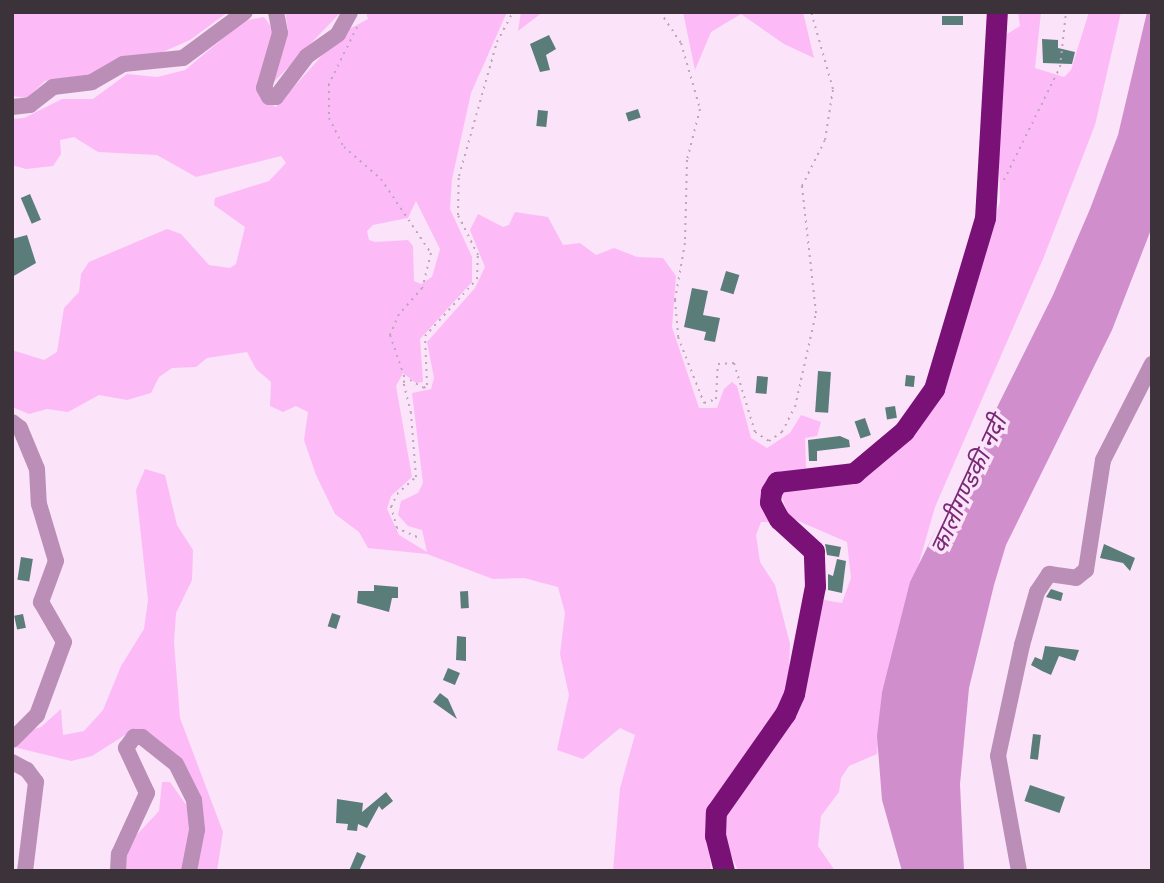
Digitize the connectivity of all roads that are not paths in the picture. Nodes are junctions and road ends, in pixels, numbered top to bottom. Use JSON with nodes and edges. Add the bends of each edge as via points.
{"nodes":[{"id":1,"x":245,"y":12,"type":"edge"},
{"id":2,"x":276,"y":12,"type":"edge"},
{"id":3,"x":997,"y":12,"type":"edge"},
{"id":4,"x":354,"y":17,"type":"edge"},
{"id":5,"x":12,"y":107,"type":"edge"},
{"id":6,"x":1152,"y":364,"type":"edge"},
{"id":7,"x":12,"y":422,"type":"edge"},
{"id":8,"x":12,"y":740,"type":"edge"},
{"id":9,"x":12,"y":762,"type":"edge"},
{"id":10,"x":24,"y":871,"type":"edge"},
{"id":11,"x":118,"y":871,"type":"edge"},
{"id":12,"x":189,"y":871,"type":"edge"},
{"id":13,"x":724,"y":871,"type":"edge"},
{"id":14,"x":1019,"y":871,"type":"edge"}],
"edges":[{"from":1,"to":5,"type":"street","via":[[183,58],[123,64],[92,82],[53,86],[30,105]]},
{"from":2,"to":4,"type":"street","via":[[281,33],[264,88],[269,97],[276,97],[307,56]]},
{"from":3,"to":13,"type":"highway","via":[[985,218],[934,389],[904,431],[854,473],[777,482],[771,492],[770,502],[779,519],[814,551],[815,586],[794,694],[785,714],[716,812],[715,836]]},
{"from":6,"to":14,"type":"street","via":[[1103,460],[1086,570],[1076,578],[1049,574],[1037,592],[1022,645],[998,755]]},
{"from":7,"to":8,"type":"street","via":[[20,428],[37,469],[39,503],[55,561],[41,602],[64,645],[37,715]]},
{"from":9,"to":10,"type":"street","via":[[36,782]]},
{"from":11,"to":12,"type":"street","via":[[119,854],[147,793],[126,748],[134,737],[142,737],[176,764],[194,800],[197,830]]}]}
